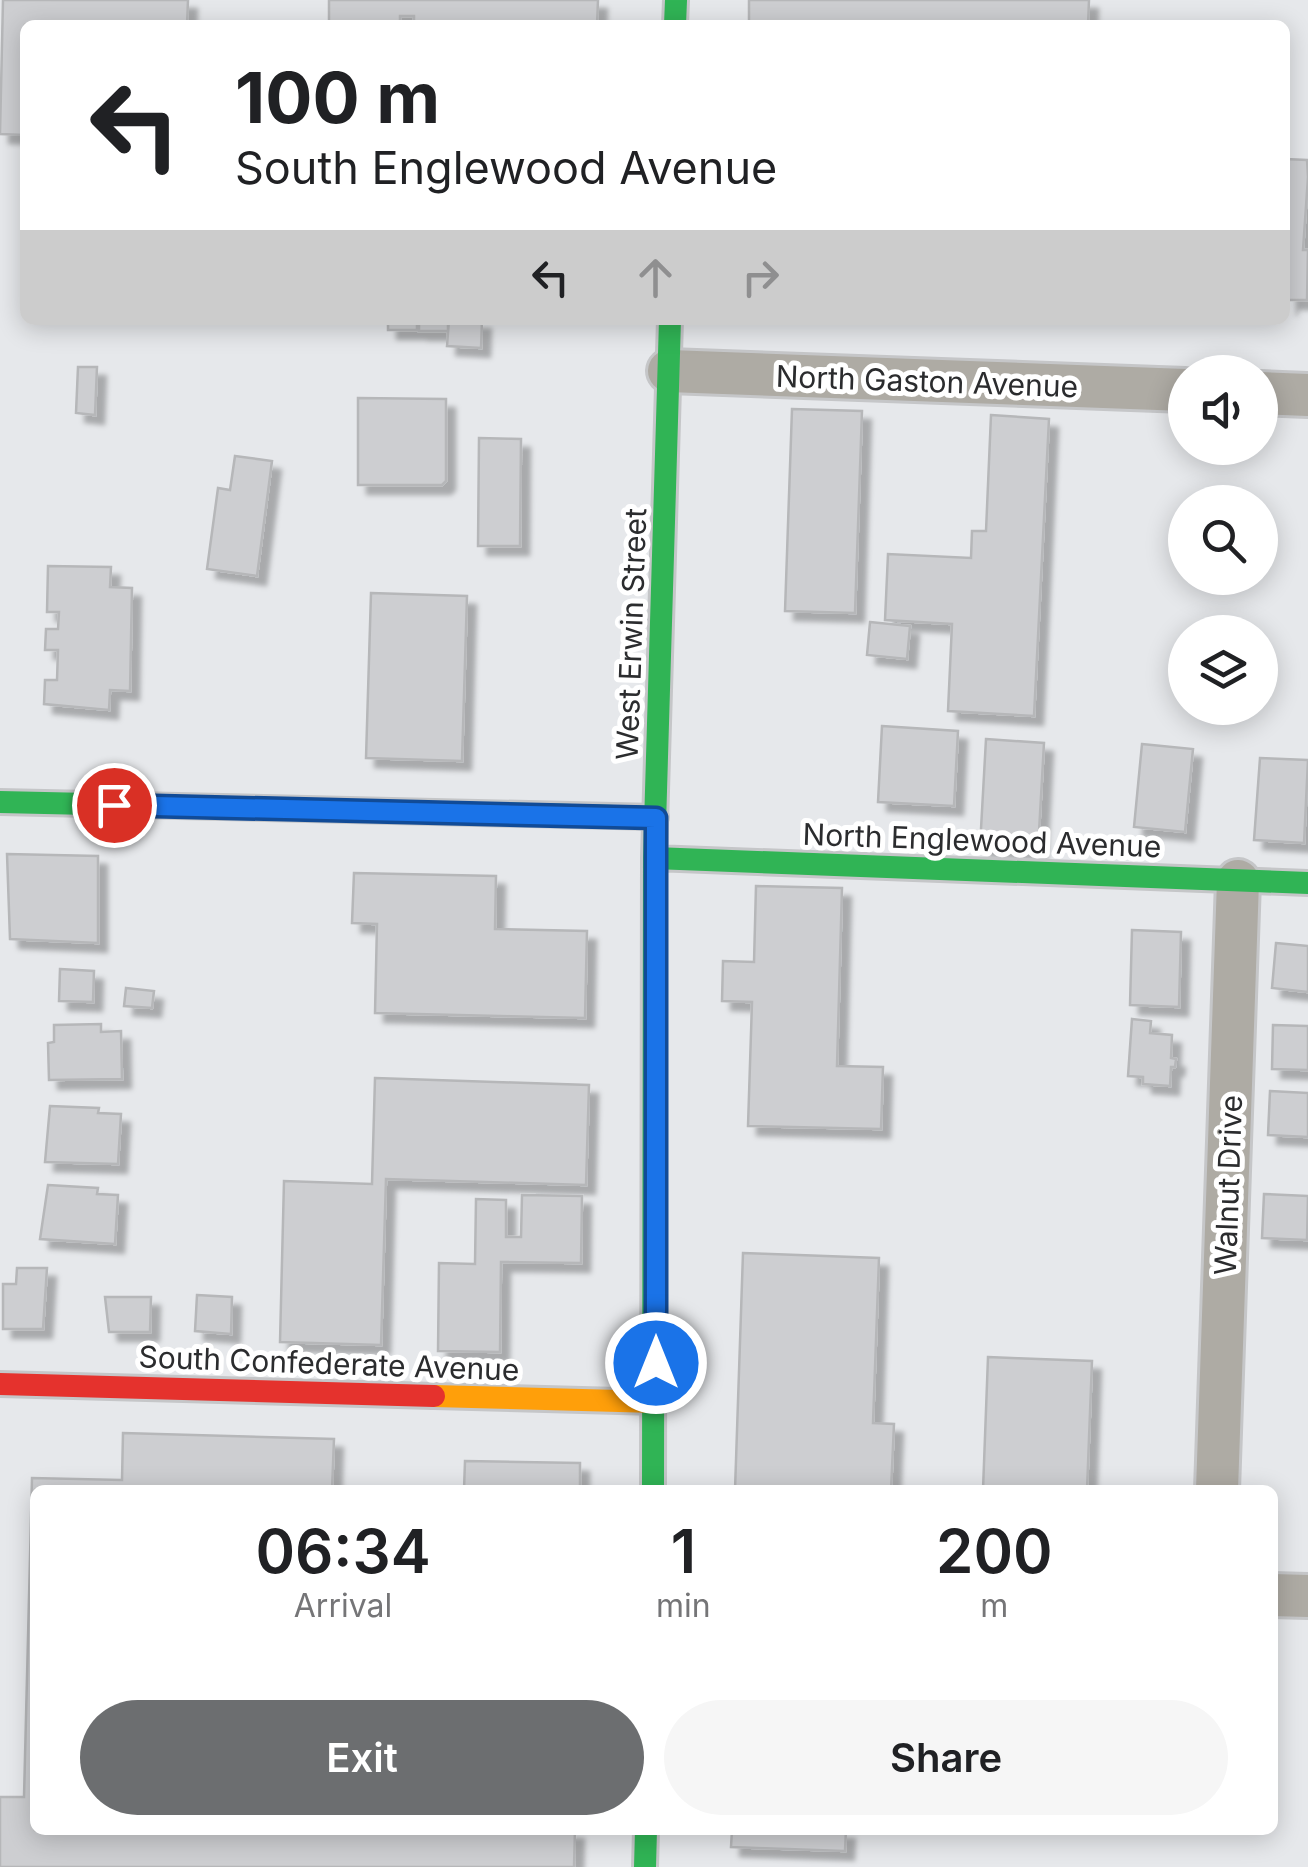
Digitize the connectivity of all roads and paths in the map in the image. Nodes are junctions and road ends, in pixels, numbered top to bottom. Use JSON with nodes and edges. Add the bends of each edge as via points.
{"nodes":[{"id":1,"x":670,"y":325,"type":"edge"},
{"id":2,"x":669,"y":371,"type":"junction"},
{"id":3,"x":1168,"y":389,"type":"edge"},
{"id":4,"x":1278,"y":394,"type":"edge"},
{"id":5,"x":1308,"y":395,"type":"edge"},
{"id":6,"x":0,"y":802,"type":"edge"},
{"id":7,"x":656,"y":818,"type":"junction"},
{"id":8,"x":654,"y":858,"type":"junction"},
{"id":9,"x":1238,"y":880,"type":"junction"},
{"id":10,"x":1308,"y":883,"type":"edge"},
{"id":11,"x":0,"y":1384,"type":"edge"},
{"id":12,"x":656,"y":1402,"type":"junction"},
{"id":13,"x":653,"y":1485,"type":"edge"},
{"id":14,"x":1217,"y":1485,"type":"edge"},
{"id":15,"x":1278,"y":1595,"type":"edge"},
{"id":16,"x":1308,"y":1596,"type":"edge"},
{"id":17,"x":646,"y":1835,"type":"edge"},
{"id":18,"x":645,"y":1867,"type":"edge"}],
"edges":[{"from":1,"to":2,"type":"street","name":"West Erwin Street"},
{"from":2,"to":3,"type":"street","name":"North Gaston Avenue"},
{"from":2,"to":7,"type":"street","name":"West Erwin Street"},
{"from":4,"to":5,"type":"street"},
{"from":6,"to":7,"type":"street"},
{"from":7,"to":8,"type":"street","name":"West Erwin Street"},
{"from":8,"to":9,"type":"street","name":"North Englewood Avenue"},
{"from":8,"to":12,"type":"street","name":"West Erwin Street"},
{"from":9,"to":10,"type":"street","name":"North Englewood Avenue"},
{"from":9,"to":14,"type":"street","name":"Walnut Drive"},
{"from":11,"to":12,"type":"street","name":"South Confederate Avenue"},
{"from":12,"to":13,"type":"street","name":"West Erwin Street"},
{"from":15,"to":16,"type":"street"},
{"from":17,"to":18,"type":"street"}]}
